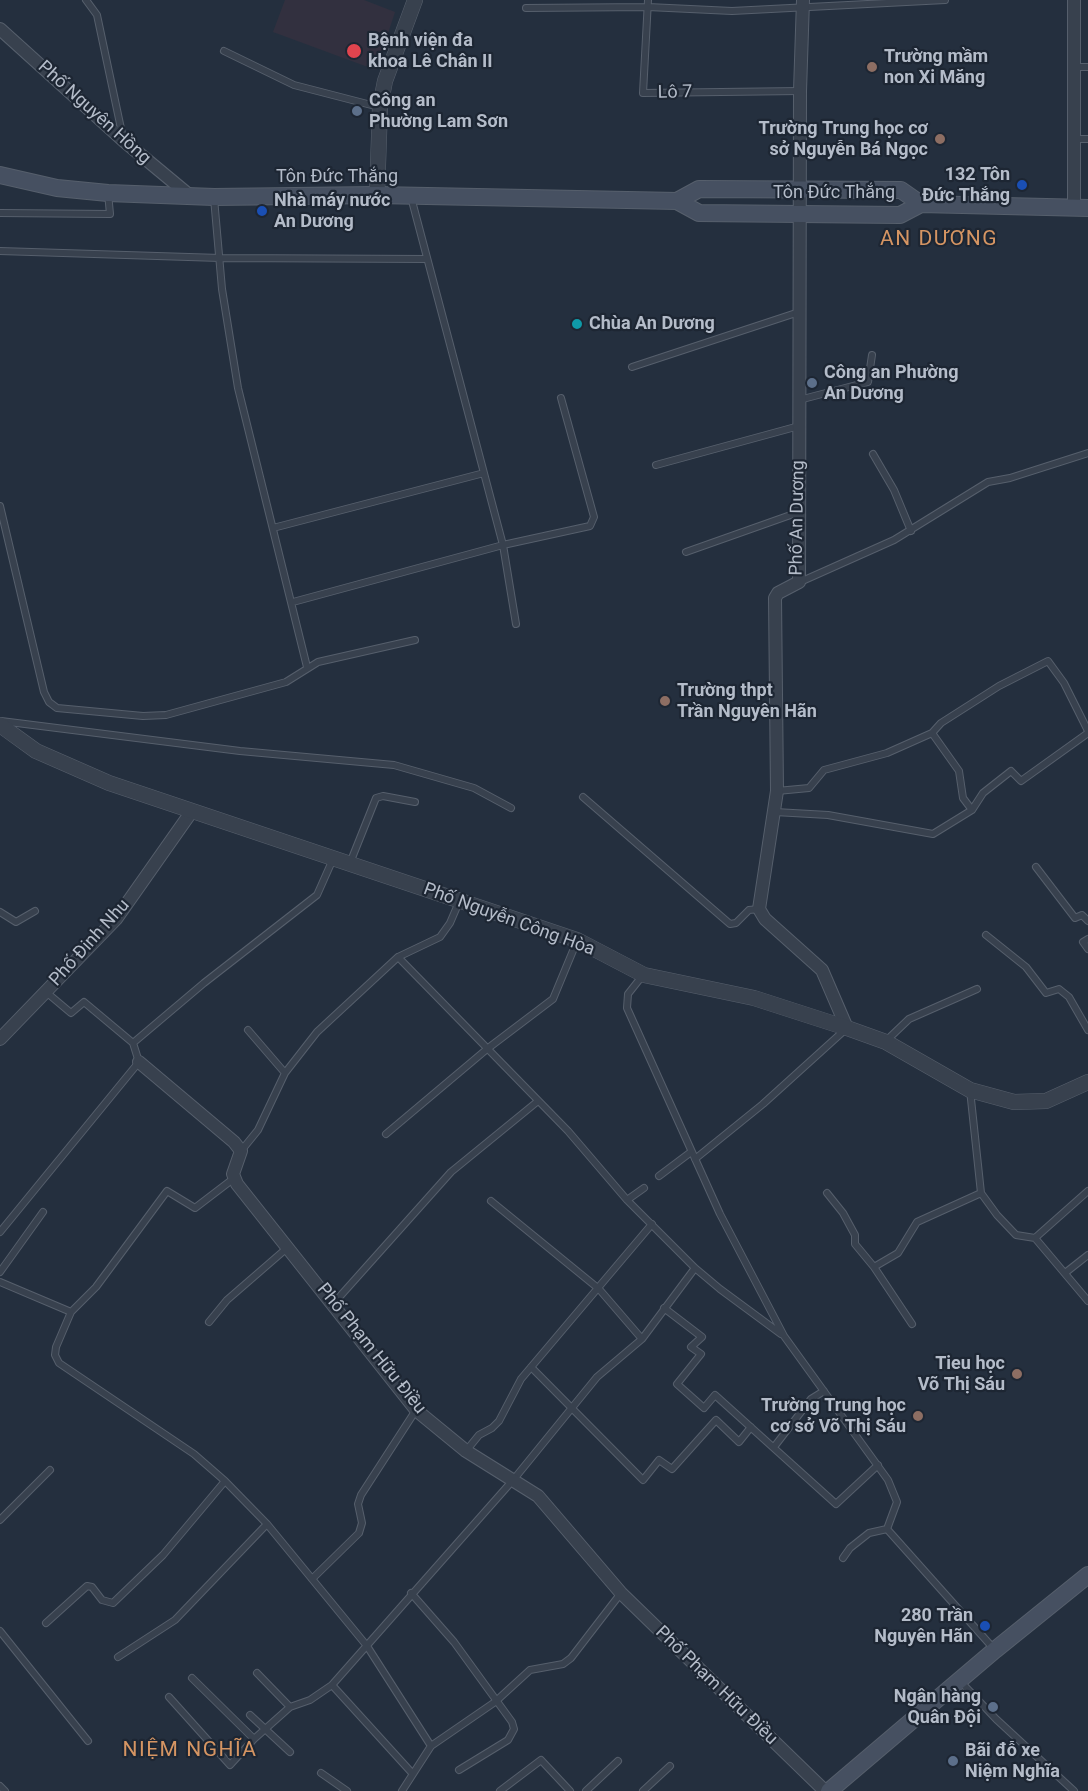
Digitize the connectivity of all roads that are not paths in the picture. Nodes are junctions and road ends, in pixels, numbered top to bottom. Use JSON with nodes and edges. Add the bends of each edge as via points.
{"nodes":[{"id":1,"x":86,"y":0,"type":"edge"},
{"id":2,"x":415,"y":0,"type":"edge"},
{"id":3,"x":945,"y":0,"type":"edge"},
{"id":4,"x":1074,"y":0,"type":"edge"},
{"id":5,"x":803,"y":3,"type":"edge"},
{"id":6,"x":648,"y":4,"type":"edge"},
{"id":7,"x":526,"y":8,"type":"dead end"},
{"id":8,"x":0,"y":29,"type":"edge"},
{"id":9,"x":224,"y":51,"type":"dead end"},
{"id":10,"x":1074,"y":67,"type":"junction"},
{"id":11,"x":1088,"y":67,"type":"edge"},
{"id":12,"x":800,"y":91,"type":"junction"},
{"id":13,"x":380,"y":107,"type":"junction"},
{"id":14,"x":1074,"y":139,"type":"junction"},
{"id":15,"x":1088,"y":139,"type":"edge"},
{"id":16,"x":124,"y":141,"type":"junction"},
{"id":17,"x":0,"y":174,"type":"edge"},
{"id":18,"x":800,"y":189,"type":"junction"},
{"id":19,"x":108,"y":193,"type":"junction"},
{"id":20,"x":189,"y":195,"type":"junction"},
{"id":21,"x":377,"y":195,"type":"junction"},
{"id":22,"x":411,"y":196,"type":"junction"},
{"id":23,"x":214,"y":197,"type":"junction"},
{"id":24,"x":677,"y":201,"type":"junction"},
{"id":25,"x":921,"y":204,"type":"junction"},
{"id":26,"x":1081,"y":208,"type":"edge"},
{"id":27,"x":0,"y":213,"type":"edge"},
{"id":28,"x":800,"y":213,"type":"junction"},
{"id":29,"x":0,"y":251,"type":"edge"},
{"id":30,"x":220,"y":258,"type":"junction"},
{"id":31,"x":427,"y":259,"type":"junction"},
{"id":32,"x":799,"y":311,"type":"junction"},
{"id":33,"x":872,"y":354,"type":"dead end"},
{"id":34,"x":632,"y":367,"type":"dead end"},
{"id":35,"x":561,"y":398,"type":"dead end"},
{"id":36,"x":799,"y":400,"type":"junction"},
{"id":37,"x":799,"y":426,"type":"junction"},
{"id":38,"x":1088,"y":453,"type":"edge"},
{"id":39,"x":873,"y":454,"type":"dead end"},
{"id":40,"x":656,"y":465,"type":"dead end"},
{"id":41,"x":484,"y":473,"type":"junction"},
{"id":42,"x":0,"y":506,"type":"edge"},
{"id":43,"x":799,"y":512,"type":"junction"},
{"id":44,"x":273,"y":528,"type":"junction"},
{"id":45,"x":911,"y":531,"type":"junction"},
{"id":46,"x":502,"y":546,"type":"junction"},
{"id":47,"x":686,"y":552,"type":"dead end"},
{"id":48,"x":799,"y":582,"type":"junction"},
{"id":49,"x":293,"y":602,"type":"junction"},
{"id":50,"x":516,"y":624,"type":"dead end"},
{"id":51,"x":415,"y":640,"type":"dead end"},
{"id":52,"x":307,"y":667,"type":"junction"},
{"id":53,"x":0,"y":721,"type":"edge"},
{"id":54,"x":0,"y":726,"type":"edge"},
{"id":55,"x":1088,"y":732,"type":"edge"},
{"id":56,"x":932,"y":733,"type":"junction"},
{"id":57,"x":777,"y":791,"type":"junction"},
{"id":58,"x":583,"y":797,"type":"dead end"},
{"id":59,"x":415,"y":802,"type":"dead end"},
{"id":60,"x":510,"y":808,"type":"dead end"},
{"id":61,"x":972,"y":810,"type":"junction"},
{"id":62,"x":192,"y":811,"type":"junction"},
{"id":63,"x":775,"y":812,"type":"junction"},
{"id":64,"x":333,"y":858,"type":"junction"},
{"id":65,"x":350,"y":863,"type":"junction"},
{"id":66,"x":1036,"y":867,"type":"dead end"},
{"id":67,"x":459,"y":901,"type":"junction"},
{"id":68,"x":759,"y":909,"type":"junction"},
{"id":69,"x":34,"y":911,"type":"dead end"},
{"id":70,"x":0,"y":912,"type":"edge"},
{"id":71,"x":1088,"y":921,"type":"edge"},
{"id":72,"x":986,"y":935,"type":"dead end"},
{"id":73,"x":1088,"y":939,"type":"edge"},
{"id":74,"x":577,"y":940,"type":"junction"},
{"id":75,"x":1088,"y":949,"type":"edge"},
{"id":76,"x":398,"y":957,"type":"junction"},
{"id":77,"x":644,"y":975,"type":"junction"},
{"id":78,"x":977,"y":988,"type":"dead end"},
{"id":79,"x":46,"y":992,"type":"junction"},
{"id":80,"x":847,"y":1028,"type":"junction"},
{"id":81,"x":248,"y":1030,"type":"dead end"},
{"id":82,"x":1088,"y":1030,"type":"edge"},
{"id":83,"x":0,"y":1040,"type":"edge"},
{"id":84,"x":885,"y":1042,"type":"junction"},
{"id":85,"x":133,"y":1043,"type":"junction"},
{"id":86,"x":487,"y":1049,"type":"junction"},
{"id":87,"x":139,"y":1062,"type":"junction"},
{"id":88,"x":285,"y":1073,"type":"junction"},
{"id":89,"x":1088,"y":1082,"type":"edge"},
{"id":90,"x":970,"y":1090,"type":"junction"},
{"id":91,"x":538,"y":1101,"type":"junction"},
{"id":92,"x":386,"y":1134,"type":"dead end"},
{"id":93,"x":241,"y":1151,"type":"junction"},
{"id":94,"x":691,"y":1152,"type":"junction"},
{"id":95,"x":695,"y":1159,"type":"junction"},
{"id":96,"x":659,"y":1176,"type":"dead end"},
{"id":97,"x":233,"y":1179,"type":"junction"},
{"id":98,"x":644,"y":1188,"type":"dead end"},
{"id":99,"x":1088,"y":1191,"type":"edge"},
{"id":100,"x":981,"y":1192,"type":"junction"},
{"id":101,"x":827,"y":1193,"type":"dead end"},
{"id":102,"x":627,"y":1200,"type":"junction"},
{"id":103,"x":491,"y":1201,"type":"dead end"},
{"id":104,"x":43,"y":1212,"type":"dead end"},
{"id":105,"x":652,"y":1224,"type":"junction"},
{"id":106,"x":0,"y":1232,"type":"edge"},
{"id":107,"x":1035,"y":1238,"type":"junction"},
{"id":108,"x":287,"y":1247,"type":"junction"},
{"id":109,"x":1088,"y":1255,"type":"edge"},
{"id":110,"x":874,"y":1267,"type":"junction"},
{"id":111,"x":695,"y":1268,"type":"junction"},
{"id":112,"x":0,"y":1272,"type":"edge"},
{"id":113,"x":1065,"y":1273,"type":"junction"},
{"id":114,"x":0,"y":1282,"type":"edge"},
{"id":115,"x":599,"y":1288,"type":"junction"},
{"id":116,"x":1088,"y":1301,"type":"edge"},
{"id":117,"x":334,"y":1303,"type":"junction"},
{"id":118,"x":664,"y":1308,"type":"junction"},
{"id":119,"x":72,"y":1312,"type":"junction"},
{"id":120,"x":208,"y":1322,"type":"dead end"},
{"id":121,"x":912,"y":1324,"type":"dead end"},
{"id":122,"x":784,"y":1336,"type":"junction"},
{"id":123,"x":642,"y":1339,"type":"junction"},
{"id":124,"x":531,"y":1367,"type":"junction"},
{"id":125,"x":824,"y":1391,"type":"junction"},
{"id":126,"x":573,"y":1406,"type":"junction"},
{"id":127,"x":416,"y":1410,"type":"junction"},
{"id":128,"x":751,"y":1427,"type":"junction"},
{"id":129,"x":774,"y":1447,"type":"junction"},
{"id":130,"x":466,"y":1451,"type":"junction"},
{"id":131,"x":878,"y":1465,"type":"junction"},
{"id":132,"x":50,"y":1470,"type":"dead end"},
{"id":133,"x":514,"y":1479,"type":"junction"},
{"id":134,"x":225,"y":1481,"type":"junction"},
{"id":135,"x":0,"y":1520,"type":"edge"},
{"id":136,"x":267,"y":1524,"type":"junction"},
{"id":137,"x":887,"y":1529,"type":"junction"},
{"id":138,"x":843,"y":1558,"type":"dead end"},
{"id":139,"x":1088,"y":1575,"type":"edge"},
{"id":140,"x":312,"y":1579,"type":"junction"},
{"id":141,"x":411,"y":1593,"type":"junction"},
{"id":142,"x":621,"y":1593,"type":"junction"},
{"id":143,"x":46,"y":1623,"type":"dead end"},
{"id":144,"x":0,"y":1631,"type":"edge"},
{"id":145,"x":367,"y":1646,"type":"junction"},
{"id":146,"x":995,"y":1650,"type":"junction"},
{"id":147,"x":118,"y":1657,"type":"dead end"},
{"id":148,"x":257,"y":1673,"type":"dead end"},
{"id":149,"x":192,"y":1678,"type":"dead end"},
{"id":150,"x":961,"y":1681,"type":"junction"},
{"id":151,"x":332,"y":1685,"type":"junction"},
{"id":152,"x":169,"y":1697,"type":"dead end"},
{"id":153,"x":495,"y":1702,"type":"junction"},
{"id":154,"x":290,"y":1707,"type":"junction"},
{"id":155,"x":250,"y":1715,"type":"dead end"},
{"id":156,"x":266,"y":1730,"type":"junction"},
{"id":157,"x":254,"y":1739,"type":"junction"},
{"id":158,"x":88,"y":1741,"type":"dead end"},
{"id":159,"x":431,"y":1746,"type":"junction"},
{"id":160,"x":290,"y":1752,"type":"dead end"},
{"id":161,"x":618,"y":1761,"type":"dead end"},
{"id":162,"x":670,"y":1766,"type":"dead end"},
{"id":163,"x":459,"y":1770,"type":"dead end"},
{"id":164,"x":321,"y":1773,"type":"dead end"},
{"id":165,"x":412,"y":1773,"type":"junction"},
{"id":166,"x":0,"y":1786,"type":"edge"},
{"id":167,"x":5,"y":1791,"type":"edge"},
{"id":168,"x":347,"y":1791,"type":"edge"},
{"id":169,"x":402,"y":1791,"type":"edge"},
{"id":170,"x":500,"y":1791,"type":"edge"},
{"id":171,"x":570,"y":1791,"type":"edge"},
{"id":172,"x":585,"y":1791,"type":"edge"},
{"id":173,"x":643,"y":1791,"type":"edge"},
{"id":174,"x":825,"y":1791,"type":"edge"},
{"id":175,"x":829,"y":1791,"type":"edge"},
{"id":176,"x":1074,"y":1791,"type":"edge"}],
"edges":[{"from":1,"to":16,"type":"lane","via":[[98,15]]},
{"from":2,"to":13,"type":"street","via":[[385,81]]},
{"from":3,"to":5,"type":"lane"},
{"from":4,"to":10,"type":"street"},
{"from":5,"to":6,"type":"lane","via":[[732,11]]},
{"from":5,"to":12,"type":"street","name":"Phố An Dương"},
{"from":6,"to":7,"type":"lane"},
{"from":6,"to":12,"type":"lane","name":"Lô 7","via":[[643,93]]},
{"from":8,"to":16,"type":"street","name":"Phố Nguyên Hồng"},
{"from":9,"to":13,"type":"lane","via":[[294,84]]},
{"from":10,"to":11,"type":"lane"},
{"from":10,"to":14,"type":"street"},
{"from":12,"to":18,"type":"street","name":"Phố An Dương"},
{"from":13,"to":21,"type":"street"},
{"from":14,"to":15,"type":"lane"},
{"from":14,"to":26,"type":"street"},
{"from":16,"to":20,"type":"street","name":"Phố Nguyên Hồng"},
{"from":17,"to":19,"type":"main road","name":"Tôn Đức Thắng","via":[[57,188]]},
{"from":18,"to":24,"type":"main road","name":"Tôn Đức Thắng","via":[[699,189]]},
{"from":18,"to":25,"type":"main road","name":"Tôn Đức Thắng","via":[[900,190]]},
{"from":18,"to":28,"type":"street","name":"Phố An Dương"},
{"from":19,"to":20,"type":"main road","name":"Tôn Đức Thắng"},
{"from":19,"to":27,"type":"lane","via":[[110,214]]},
{"from":20,"to":23,"type":"main road","name":"Tôn Đức Thắng"},
{"from":21,"to":22,"type":"main road","name":"Tôn Đức Thắng"},
{"from":21,"to":23,"type":"main road","name":"Tôn Đức Thắng"},
{"from":22,"to":24,"type":"main road","name":"Tôn Đức Thắng"},
{"from":22,"to":31,"type":"lane"},
{"from":23,"to":30,"type":"lane"},
{"from":24,"to":28,"type":"main road","name":"Tôn Đức Thắng","via":[[699,213]]},
{"from":25,"to":26,"type":"main road","name":"Tôn Đức Thắng"},
{"from":25,"to":28,"type":"main road","name":"Tôn Đức Thắng","via":[[900,215]]},
{"from":28,"to":32,"type":"street","name":"Phố An Dương"},
{"from":29,"to":30,"type":"lane"},
{"from":30,"to":31,"type":"lane"},
{"from":30,"to":44,"type":"lane","via":[[238,388]]},
{"from":31,"to":41,"type":"lane"},
{"from":32,"to":34,"type":"lane"},
{"from":32,"to":36,"type":"street","name":"Phố An Dương"},
{"from":33,"to":36,"type":"lane","via":[[868,382]]},
{"from":35,"to":46,"type":"lane","via":[[594,517],[592,524]]},
{"from":36,"to":37,"type":"street","name":"Phố An Dương"},
{"from":37,"to":40,"type":"lane"},
{"from":37,"to":43,"type":"street","name":"Phố An Dương"},
{"from":38,"to":45,"type":"lane","via":[[988,482]]},
{"from":39,"to":45,"type":"lane"},
{"from":41,"to":44,"type":"lane"},
{"from":41,"to":46,"type":"lane"},
{"from":42,"to":52,"type":"lane","via":[[44,692],[57,708],[166,715],[286,682],[300,676]]},
{"from":43,"to":47,"type":"lane"},
{"from":43,"to":48,"type":"street","name":"Phố An Dương"},
{"from":44,"to":49,"type":"lane"},
{"from":45,"to":48,"type":"lane"},
{"from":46,"to":49,"type":"lane"},
{"from":46,"to":50,"type":"lane"},
{"from":48,"to":57,"type":"street","name":"Phố An Dương","via":[[775,598]]},
{"from":49,"to":52,"type":"lane"},
{"from":51,"to":52,"type":"lane"},
{"from":53,"to":60,"type":"lane","via":[[240,751],[394,765],[474,788]]},
{"from":54,"to":62,"type":"street","name":"Phố Nguyễn Công Hòa","via":[[36,751]]},
{"from":55,"to":56,"type":"lane","via":[[1048,662],[999,686]]},
{"from":55,"to":61,"type":"lane","via":[[1021,781],[1011,771],[983,793]]},
{"from":56,"to":57,"type":"lane","via":[[886,753],[824,770],[809,788]]},
{"from":56,"to":61,"type":"lane","via":[[959,771],[963,798]]},
{"from":57,"to":63,"type":"street","name":"Phố An Dương"},
{"from":58,"to":68,"type":"lane","via":[[730,924],[749,910]]},
{"from":59,"to":65,"type":"lane","via":[[376,798]]},
{"from":61,"to":63,"type":"lane","via":[[933,834],[828,815]]},
{"from":62,"to":64,"type":"street","name":"Phố Nguyễn Công Hòa"},
{"from":62,"to":79,"type":"street","name":"Phố Đinh Nhu","via":[[116,919]]},
{"from":63,"to":68,"type":"street","name":"Phố An Dương"},
{"from":64,"to":65,"type":"street","name":"Phố Nguyễn Công Hòa"},
{"from":64,"to":85,"type":"lane","via":[[317,895]]},
{"from":65,"to":67,"type":"street","name":"Phố Nguyễn Công Hòa"},
{"from":66,"to":71,"type":"lane","via":[[1074,918],[1082,915]]},
{"from":67,"to":74,"type":"street","name":"Phố Nguyễn Công Hòa"},
{"from":67,"to":76,"type":"lane","via":[[440,937]]},
{"from":68,"to":80,"type":"street","via":[[765,919],[822,970]]},
{"from":69,"to":70,"type":"lane","via":[[16,922]]},
{"from":72,"to":82,"type":"lane","via":[[1026,967],[1046,993],[1059,989],[1069,997]]},
{"from":73,"to":75,"type":"lane","via":[[1083,942]]},
{"from":74,"to":77,"type":"street","name":"Phố Nguyễn Công Hòa"},
{"from":74,"to":86,"type":"lane","via":[[553,999]]},
{"from":76,"to":86,"type":"lane"},
{"from":76,"to":88,"type":"lane","via":[[317,1032]]},
{"from":77,"to":80,"type":"street","name":"Phố Nguyễn Công Hòa","via":[[754,998]]},
{"from":77,"to":94,"type":"lane","via":[[628,994],[627,1008]]},
{"from":78,"to":84,"type":"lane","via":[[909,1019]]},
{"from":79,"to":83,"type":"street","name":"Phố Đinh Nhu"},
{"from":79,"to":85,"type":"lane","via":[[71,1013],[84,1002]]},
{"from":80,"to":84,"type":"street","name":"Phố Nguyễn Công Hòa"},
{"from":80,"to":95,"type":"lane"},
{"from":81,"to":88,"type":"lane"},
{"from":84,"to":90,"type":"street","name":"Phố Nguyễn Công Hòa"},
{"from":85,"to":87,"type":"lane"},
{"from":86,"to":91,"type":"lane"},
{"from":86,"to":92,"type":"lane"},
{"from":87,"to":93,"type":"street"},
{"from":87,"to":106,"type":"lane"},
{"from":88,"to":93,"type":"lane","via":[[258,1130]]},
{"from":89,"to":90,"type":"street","name":"Phố Nguyễn Công Hòa","via":[[1046,1101],[1014,1102]]},
{"from":90,"to":100,"type":"lane"},
{"from":91,"to":102,"type":"lane"},
{"from":91,"to":117,"type":"lane","via":[[451,1172]]},
{"from":93,"to":97,"type":"street"},
{"from":94,"to":95,"type":"lane"},
{"from":94,"to":96,"type":"lane"},
{"from":95,"to":122,"type":"lane"},
{"from":97,"to":108,"type":"street","name":"Phố Phạm Hữu Điều"},
{"from":97,"to":119,"type":"lane","via":[[195,1208],[167,1191],[96,1287]]},
{"from":98,"to":102,"type":"lane"},
{"from":99,"to":107,"type":"lane"},
{"from":100,"to":107,"type":"lane","via":[[1016,1235]]},
{"from":100,"to":110,"type":"lane","via":[[917,1222],[898,1253]]},
{"from":101,"to":110,"type":"lane","via":[[855,1235],[855,1244]]},
{"from":102,"to":105,"type":"lane"},
{"from":103,"to":115,"type":"lane"},
{"from":104,"to":112,"type":"lane"},
{"from":105,"to":111,"type":"lane"},
{"from":105,"to":115,"type":"lane"},
{"from":107,"to":113,"type":"lane"},
{"from":108,"to":117,"type":"street","name":"Phố Phạm Hữu Điều"},
{"from":108,"to":120,"type":"lane"},
{"from":109,"to":113,"type":"lane"},
{"from":110,"to":121,"type":"lane"},
{"from":111,"to":118,"type":"lane"},
{"from":111,"to":122,"type":"lane"},
{"from":113,"to":116,"type":"lane"},
{"from":114,"to":119,"type":"lane"},
{"from":115,"to":123,"type":"lane"},
{"from":115,"to":124,"type":"lane"},
{"from":117,"to":127,"type":"street","name":"Phố Phạm Hữu Điều"},
{"from":118,"to":123,"type":"lane"},
{"from":118,"to":128,"type":"lane","via":[[702,1337],[691,1347],[701,1354],[677,1384],[704,1408],[715,1395]]},
{"from":119,"to":134,"type":"lane","via":[[56,1347],[59,1363],[194,1454]]},
{"from":122,"to":125,"type":"lane"},
{"from":123,"to":126,"type":"lane","via":[[597,1377]]},
{"from":124,"to":126,"type":"lane"},
{"from":124,"to":130,"type":"lane","via":[[499,1421],[479,1435]]},
{"from":125,"to":129,"type":"lane","via":[[811,1399]]},
{"from":125,"to":131,"type":"lane"},
{"from":126,"to":128,"type":"lane","via":[[607,1447],[643,1480],[659,1460],[672,1469],[716,1420],[739,1442]]},
{"from":126,"to":133,"type":"lane"},
{"from":127,"to":130,"type":"street","name":"Phố Phạm Hữu Điều"},
{"from":127,"to":140,"type":"lane","via":[[361,1495],[359,1533]]},
{"from":128,"to":129,"type":"lane"},
{"from":129,"to":131,"type":"lane","via":[[836,1504]]},
{"from":130,"to":133,"type":"street","name":"Phố Phạm Hữu Điều"},
{"from":131,"to":137,"type":"lane","via":[[897,1502]]},
{"from":132,"to":135,"type":"lane"},
{"from":133,"to":141,"type":"lane"},
{"from":133,"to":142,"type":"street","name":"Phố Phạm Hữu Điều","via":[[538,1496]]},
{"from":134,"to":136,"type":"lane"},
{"from":134,"to":143,"type":"lane","via":[[163,1556],[113,1603],[102,1600],[87,1586]]},
{"from":136,"to":140,"type":"lane"},
{"from":136,"to":147,"type":"lane","via":[[175,1620]]},
{"from":137,"to":138,"type":"lane","via":[[869,1533]]},
{"from":137,"to":146,"type":"lane"},
{"from":139,"to":146,"type":"main road"},
{"from":140,"to":145,"type":"lane"},
{"from":141,"to":145,"type":"lane"},
{"from":141,"to":153,"type":"lane","via":[[454,1642]]},
{"from":142,"to":153,"type":"lane","via":[[571,1658],[562,1664],[530,1670]]},
{"from":142,"to":174,"type":"street","name":"Phố Phạm Hữu Điều"},
{"from":144,"to":158,"type":"lane"},
{"from":145,"to":151,"type":"lane"},
{"from":145,"to":159,"type":"lane"},
{"from":146,"to":150,"type":"main road"},
{"from":148,"to":154,"type":"lane"},
{"from":149,"to":157,"type":"lane"},
{"from":150,"to":175,"type":"main road"},
{"from":150,"to":176,"type":"lane"},
{"from":151,"to":154,"type":"lane","via":[[310,1700]]},
{"from":151,"to":165,"type":"lane"},
{"from":152,"to":157,"type":"lane","via":[[230,1765]]},
{"from":153,"to":159,"type":"lane"},
{"from":153,"to":163,"type":"lane","via":[[512,1722],[512,1734],[503,1744]]},
{"from":154,"to":156,"type":"lane"},
{"from":155,"to":156,"type":"lane"},
{"from":156,"to":157,"type":"lane"},
{"from":156,"to":160,"type":"lane"},
{"from":159,"to":165,"type":"lane"},
{"from":161,"to":172,"type":"lane"},
{"from":162,"to":173,"type":"lane"},
{"from":164,"to":168,"type":"lane"},
{"from":165,"to":169,"type":"lane"},
{"from":166,"to":167,"type":"lane"},
{"from":170,"to":171,"type":"lane","via":[[541,1760]]}]}
